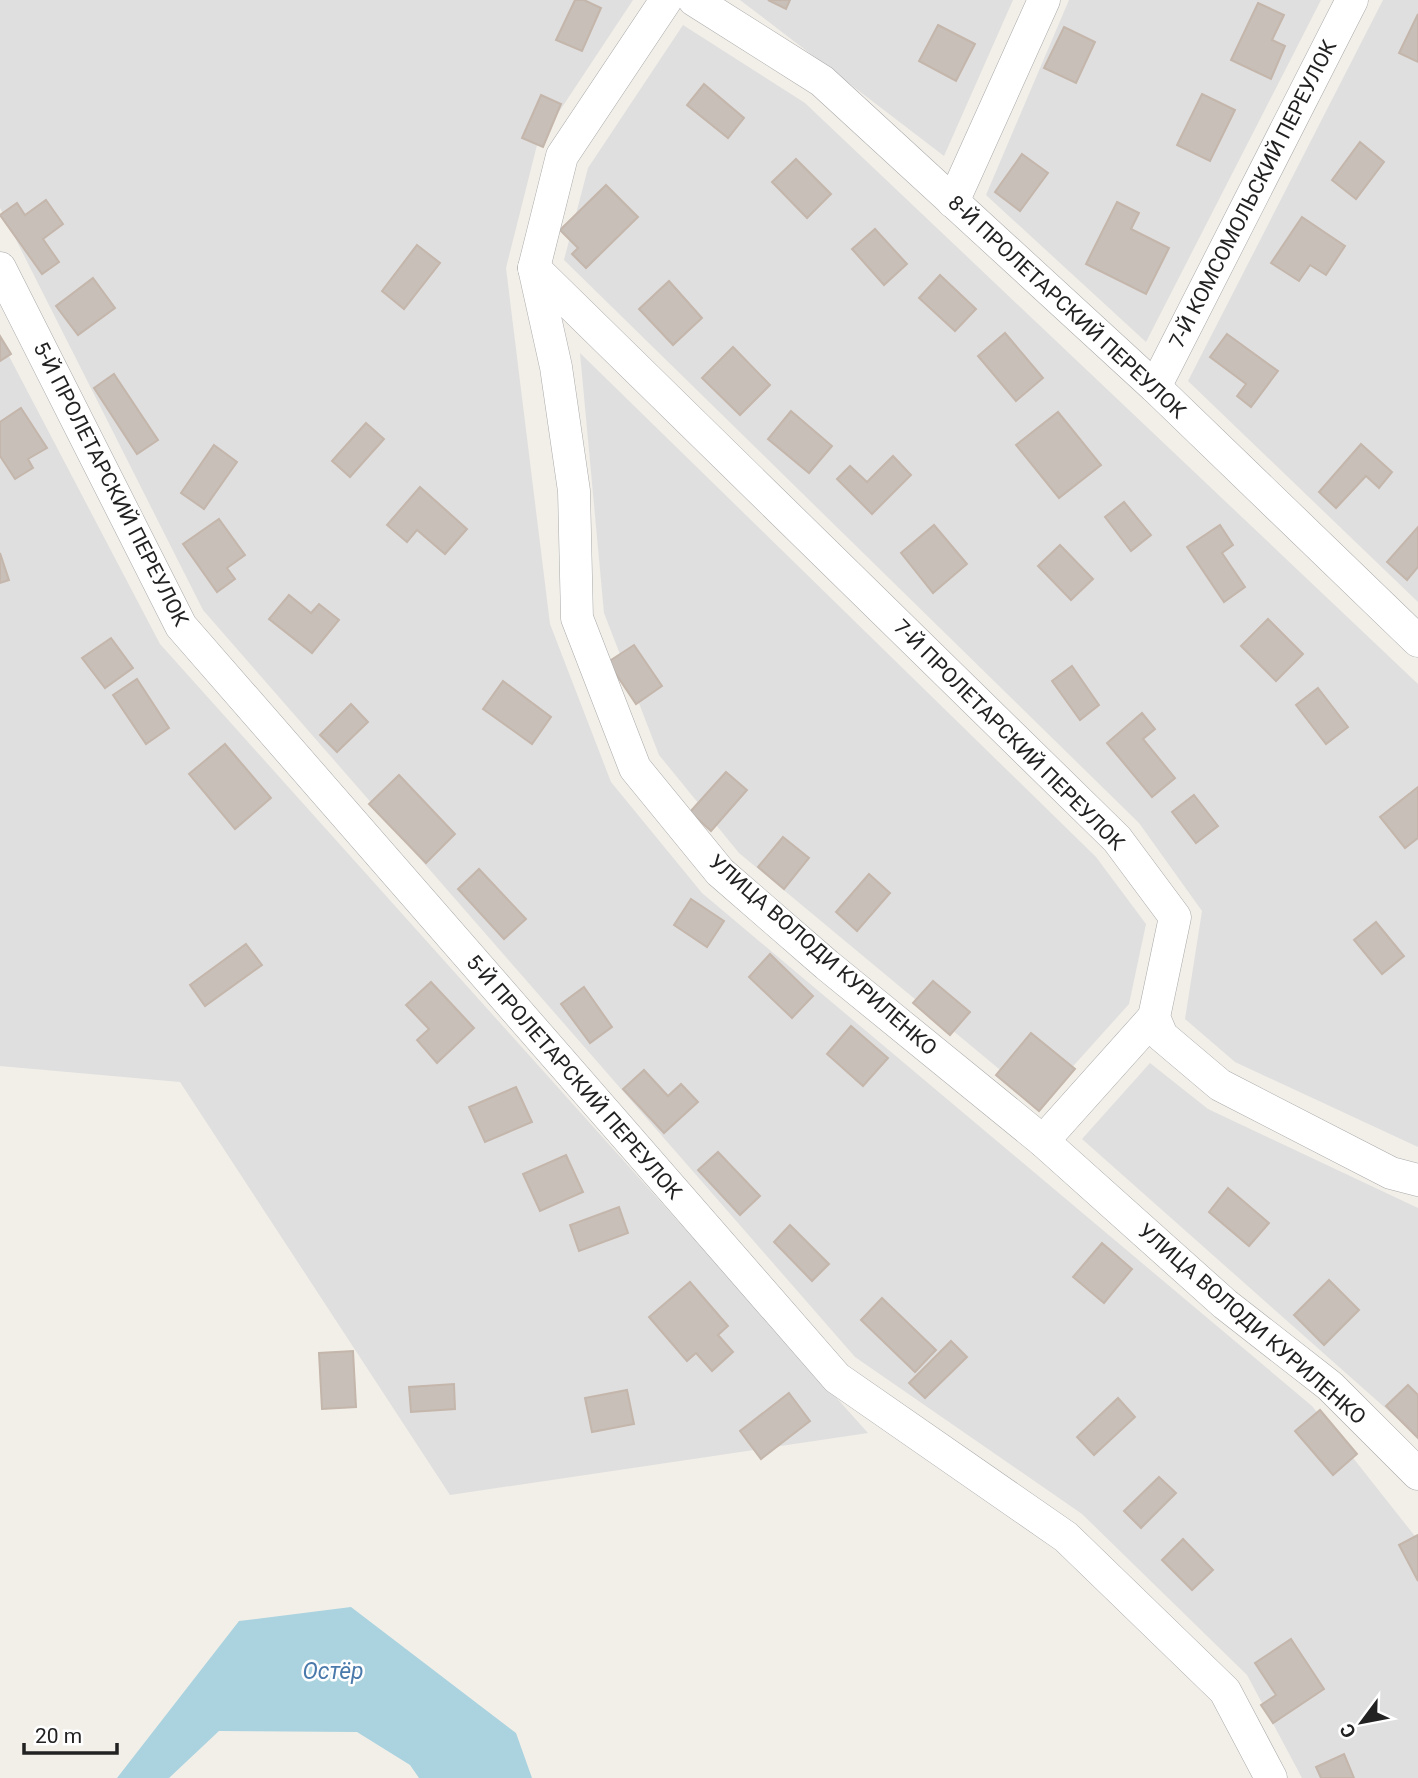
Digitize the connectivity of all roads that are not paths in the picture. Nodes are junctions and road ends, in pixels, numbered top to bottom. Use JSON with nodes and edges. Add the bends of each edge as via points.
{"nodes":[{"id":1,"x":666,"y":0,"type":"edge"},
{"id":2,"x":694,"y":0,"type":"edge"},
{"id":3,"x":1044,"y":0,"type":"edge"},
{"id":4,"x":1352,"y":0,"type":"edge"},
{"id":5,"x":953,"y":202,"type":"junction"},
{"id":6,"x":0,"y":268,"type":"edge"},
{"id":7,"x":534,"y":268,"type":"junction"},
{"id":8,"x":1154,"y":387,"type":"junction"},
{"id":9,"x":1418,"y":641,"type":"edge"},
{"id":10,"x":1154,"y":1017,"type":"junction"},
{"id":11,"x":1043,"y":1141,"type":"junction"},
{"id":12,"x":1418,"y":1180,"type":"edge"},
{"id":13,"x":1418,"y":1474,"type":"edge"},
{"id":14,"x":1271,"y":1778,"type":"edge"}],
"edges":[{"from":1,"to":7,"type":"street","name":"УЛИЦА ВОЛОДИ КУРИЛЕНКО","via":[[562,156]]},
{"from":2,"to":5,"type":"street","name":"8-Й ПРОЛЕТАРСКИЙ ПЕРЕУЛОК","via":[[822,81]]},
{"from":3,"to":5,"type":"street"},
{"from":4,"to":8,"type":"street","name":"7-Й КОМСОМОЛЬСКИЙ ПЕРЕУЛОК"},
{"from":5,"to":8,"type":"street","name":"8-Й ПРОЛЕТАРСКИЙ ПЕРЕУЛОК"},
{"from":6,"to":14,"type":"street","name":"5-Й ПРОЛЕТАРСКИЙ ПЕРЕУЛОК","via":[[181,626],[837,1378],[1066,1537],[1225,1691]]},
{"from":7,"to":10,"type":"street","name":"7-Й ПРОЛЕТАРСКИЙ ПЕРЕУЛОК","via":[[1117,839],[1175,917]]},
{"from":7,"to":11,"type":"street","name":"УЛИЦА ВОЛОДИ КУРИЛЕНКО","via":[[556,367],[574,492],[577,618],[635,768],[720,872]]},
{"from":8,"to":9,"type":"street","name":"8-Й ПРОЛЕТАРСКИЙ ПЕРЕУЛОК"},
{"from":10,"to":11,"type":"street"},
{"from":10,"to":12,"type":"street","via":[[1162,1035],[1220,1085],[1391,1173]]},
{"from":11,"to":13,"type":"street","name":"УЛИЦА ВОЛОДИ КУРИЛЕНКО","via":[[1225,1304],[1331,1386]]}]}
